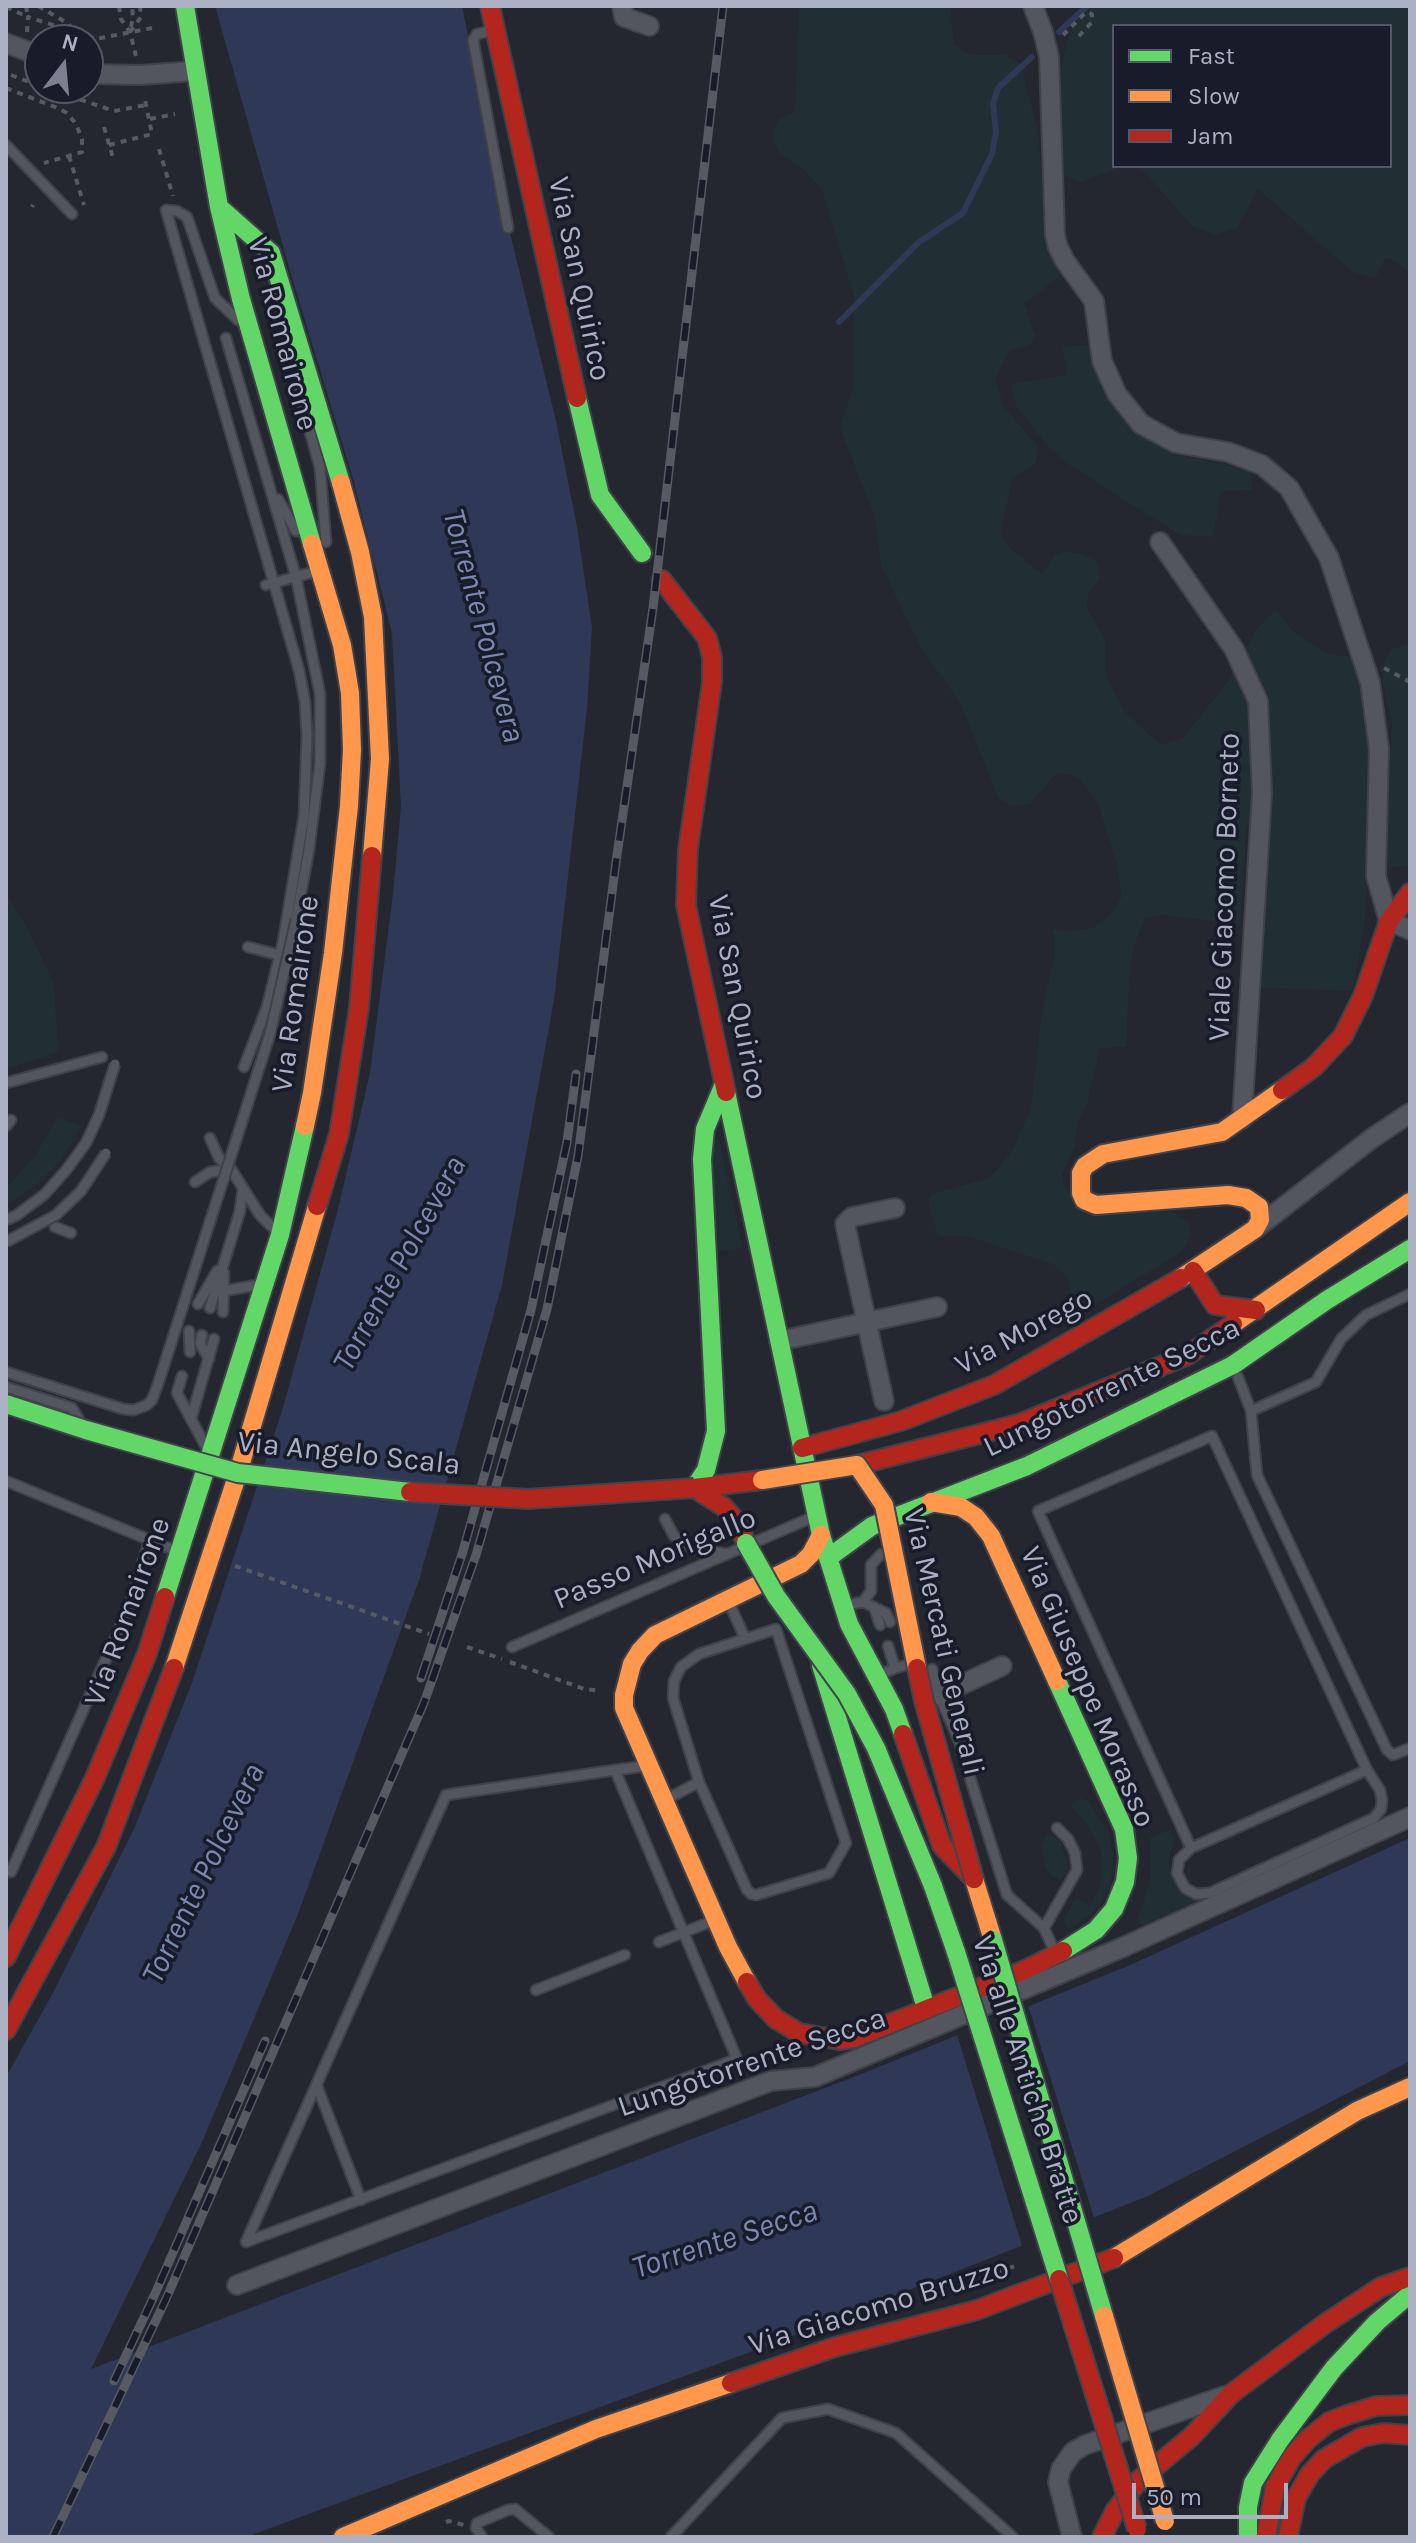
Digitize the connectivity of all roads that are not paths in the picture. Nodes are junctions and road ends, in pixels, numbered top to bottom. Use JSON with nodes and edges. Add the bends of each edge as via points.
{"nodes":[{"id":1,"x":185,"y":6,"type":"edge"},
{"id":2,"x":490,"y":6,"type":"edge"},
{"id":3,"x":622,"y":6,"type":"edge"},
{"id":4,"x":1033,"y":6,"type":"edge"},
{"id":5,"x":649,"y":26,"type":"dead end"},
{"id":6,"x":494,"y":31,"type":"junction"},
{"id":7,"x":195,"y":71,"type":"junction"},
{"id":8,"x":104,"y":74,"type":"edge"},
{"id":9,"x":6,"y":145,"type":"edge"},
{"id":10,"x":219,"y":207,"type":"junction"},
{"id":11,"x":72,"y":214,"type":"dead end"},
{"id":12,"x":508,"y":228,"type":"dead end"},
{"id":13,"x":250,"y":330,"type":"junction"},
{"id":14,"x":226,"y":338,"type":"dead end"},
{"id":15,"x":296,"y":381,"type":"dead end"},
{"id":16,"x":269,"y":482,"type":"junction"},
{"id":17,"x":1160,"y":542,"type":"dead end"},
{"id":18,"x":642,"y":553,"type":"dead end"},
{"id":19,"x":320,"y":570,"type":"junction"},
{"id":20,"x":296,"y":577,"type":"junction"},
{"id":21,"x":662,"y":580,"type":"dead end"},
{"id":22,"x":270,"y":584,"type":"junction"},
{"id":23,"x":330,"y":597,"type":"junction"},
{"id":24,"x":1410,"y":893,"type":"edge"},
{"id":25,"x":1389,"y":921,"type":"junction"},
{"id":26,"x":1410,"y":930,"type":"edge"},
{"id":27,"x":248,"y":947,"type":"dead end"},
{"id":28,"x":279,"y":955,"type":"junction"},
{"id":29,"x":102,"y":1057,"type":"dead end"},
{"id":30,"x":115,"y":1064,"type":"dead end"},
{"id":31,"x":244,"y":1067,"type":"dead end"},
{"id":32,"x":6,"y":1083,"type":"edge"},
{"id":33,"x":724,"y":1084,"type":"junction"},
{"id":34,"x":1410,"y":1113,"type":"edge"},
{"id":35,"x":1242,"y":1119,"type":"junction"},
{"id":36,"x":210,"y":1138,"type":"dead end"},
{"id":37,"x":106,"y":1153,"type":"dead end"},
{"id":38,"x":231,"y":1169,"type":"junction"},
{"id":39,"x":195,"y":1182,"type":"dead end"},
{"id":40,"x":243,"y":1188,"type":"junction"},
{"id":41,"x":1410,"y":1202,"type":"edge"},
{"id":42,"x":895,"y":1208,"type":"dead end"},
{"id":43,"x":6,"y":1220,"type":"edge"},
{"id":44,"x":55,"y":1227,"type":"dead end"},
{"id":45,"x":1255,"y":1229,"type":"junction"},
{"id":46,"x":71,"y":1233,"type":"dead end"},
{"id":47,"x":280,"y":1235,"type":"junction"},
{"id":48,"x":6,"y":1242,"type":"edge"},
{"id":49,"x":1410,"y":1249,"type":"edge"},
{"id":50,"x":224,"y":1258,"type":"junction"},
{"id":51,"x":1193,"y":1271,"type":"junction"},
{"id":52,"x":265,"y":1284,"type":"junction"},
{"id":53,"x":223,"y":1291,"type":"junction"},
{"id":54,"x":1410,"y":1294,"type":"edge"},
{"id":55,"x":198,"y":1304,"type":"dead end"},
{"id":56,"x":1215,"y":1305,"type":"junction"},
{"id":57,"x":937,"y":1307,"type":"dead end"},
{"id":58,"x":210,"y":1308,"type":"dead end"},
{"id":59,"x":1256,"y":1310,"type":"junction"},
{"id":60,"x":223,"y":1312,"type":"dead end"},
{"id":61,"x":867,"y":1322,"type":"junction"},
{"id":62,"x":189,"y":1331,"type":"dead end"},
{"id":63,"x":202,"y":1335,"type":"dead end"},
{"id":64,"x":214,"y":1339,"type":"dead end"},
{"id":65,"x":779,"y":1341,"type":"junction"},
{"id":66,"x":1195,"y":1350,"type":"junction"},
{"id":67,"x":190,"y":1352,"type":"dead end"},
{"id":68,"x":209,"y":1359,"type":"junction"},
{"id":69,"x":6,"y":1372,"type":"edge"},
{"id":70,"x":182,"y":1376,"type":"dead end"},
{"id":71,"x":1238,"y":1377,"type":"dead end"},
{"id":72,"x":6,"y":1387,"type":"edge"},
{"id":73,"x":884,"y":1401,"type":"dead end"},
{"id":74,"x":6,"y":1404,"type":"edge"},
{"id":75,"x":1251,"y":1411,"type":"junction"},
{"id":76,"x":191,"y":1419,"type":"junction"},
{"id":77,"x":86,"y":1430,"type":"junction"},
{"id":78,"x":802,"y":1448,"type":"junction"},
{"id":79,"x":211,"y":1454,"type":"junction"},
{"id":80,"x":1051,"y":1454,"type":"junction"},
{"id":81,"x":857,"y":1465,"type":"junction"},
{"id":82,"x":238,"y":1473,"type":"junction"},
{"id":83,"x":762,"y":1480,"type":"junction"},
{"id":84,"x":6,"y":1481,"type":"edge"},
{"id":85,"x":694,"y":1488,"type":"junction"},
{"id":86,"x":931,"y":1502,"type":"junction"},
{"id":87,"x":817,"y":1515,"type":"junction"},
{"id":88,"x":665,"y":1519,"type":"dead end"},
{"id":89,"x":821,"y":1535,"type":"junction"},
{"id":90,"x":991,"y":1536,"type":"junction"},
{"id":91,"x":744,"y":1538,"type":"junction"},
{"id":92,"x":149,"y":1541,"type":"junction"},
{"id":93,"x":180,"y":1553,"type":"junction"},
{"id":94,"x":727,"y":1554,"type":"junction"},
{"id":95,"x":881,"y":1554,"type":"dead end"},
{"id":96,"x":828,"y":1558,"type":"junction"},
{"id":97,"x":728,"y":1600,"type":"junction"},
{"id":98,"x":863,"y":1602,"type":"junction"},
{"id":99,"x":843,"y":1606,"type":"junction"},
{"id":100,"x":885,"y":1624,"type":"dead end"},
{"id":101,"x":745,"y":1638,"type":"junction"},
{"id":102,"x":893,"y":1644,"type":"dead end"},
{"id":103,"x":512,"y":1647,"type":"dead end"},
{"id":104,"x":819,"y":1658,"type":"junction"},
{"id":105,"x":1002,"y":1666,"type":"dead end"},
{"id":106,"x":886,"y":1672,"type":"junction"},
{"id":107,"x":939,"y":1695,"type":"junction"},
{"id":108,"x":962,"y":1748,"type":"dead end"},
{"id":109,"x":1410,"y":1748,"type":"edge"},
{"id":110,"x":649,"y":1766,"type":"junction"},
{"id":111,"x":967,"y":1768,"type":"dead end"},
{"id":112,"x":615,"y":1770,"type":"junction"},
{"id":113,"x":1367,"y":1770,"type":"junction"},
{"id":114,"x":699,"y":1782,"type":"junction"},
{"id":115,"x":665,"y":1801,"type":"junction"},
{"id":116,"x":1410,"y":1817,"type":"edge"},
{"id":117,"x":1057,"y":1828,"type":"dead end"},
{"id":118,"x":942,"y":1846,"type":"junction"},
{"id":119,"x":1191,"y":1848,"type":"junction"},
{"id":120,"x":6,"y":1869,"type":"edge"},
{"id":121,"x":974,"y":1879,"type":"junction"},
{"id":122,"x":933,"y":1886,"type":"junction"},
{"id":123,"x":716,"y":1920,"type":"junction"},
{"id":124,"x":1044,"y":1928,"type":"junction"},
{"id":125,"x":683,"y":1933,"type":"junction"},
{"id":126,"x":659,"y":1942,"type":"dead end"},
{"id":127,"x":625,"y":1955,"type":"dead end"},
{"id":128,"x":1056,"y":1955,"type":"junction"},
{"id":129,"x":6,"y":1957,"type":"edge"},
{"id":130,"x":536,"y":1990,"type":"dead end"},
{"id":131,"x":926,"y":2008,"type":"junction"},
{"id":132,"x":6,"y":2030,"type":"edge"},
{"id":133,"x":317,"y":2086,"type":"junction"},
{"id":134,"x":1410,"y":2087,"type":"edge"},
{"id":135,"x":361,"y":2200,"type":"junction"},
{"id":136,"x":1410,"y":2277,"type":"edge"},
{"id":137,"x":237,"y":2285,"type":"dead end"},
{"id":138,"x":1410,"y":2294,"type":"edge"},
{"id":139,"x":1231,"y":2394,"type":"junction"},
{"id":140,"x":1410,"y":2405,"type":"edge"},
{"id":141,"x":1410,"y":2435,"type":"edge"},
{"id":142,"x":1385,"y":2452,"type":"dead end"},
{"id":143,"x":1410,"y":2452,"type":"edge"},
{"id":144,"x":1167,"y":2529,"type":"edge"},
{"id":145,"x":479,"y":2532,"type":"edge"},
{"id":146,"x":1138,"y":2533,"type":"edge"},
{"id":147,"x":343,"y":2537,"type":"edge"},
{"id":148,"x":549,"y":2537,"type":"edge"},
{"id":149,"x":671,"y":2537,"type":"edge"},
{"id":150,"x":1013,"y":2537,"type":"edge"},
{"id":151,"x":1072,"y":2537,"type":"edge"},
{"id":152,"x":1102,"y":2537,"type":"edge"},
{"id":153,"x":1248,"y":2537,"type":"edge"},
{"id":154,"x":1266,"y":2537,"type":"edge"},
{"id":155,"x":1288,"y":2537,"type":"edge"}],
"edges":[{"from":1,"to":7,"type":"main road","name":"Via Romairone"},
{"from":2,"to":6,"type":"main road","name":"Via San Quirico"},
{"from":3,"to":5,"type":"street","via":[[624,17]]},
{"from":4,"to":25,"type":"street","via":[[1049,57],[1055,235],[1065,261],[1094,301],[1102,361],[1117,394],[1141,424],[1176,443],[1228,452],[1262,465],[1289,488],[1329,558],[1370,682],[1379,749],[1376,876]]},
{"from":6,"to":12,"type":"lane","via":[[473,40]]},
{"from":6,"to":18,"type":"main road","name":"Via San Quirico","via":[[600,495]]},
{"from":7,"to":8,"type":"street"},
{"from":7,"to":10,"type":"main road","name":"Via Romairone"},
{"from":9,"to":11,"type":"lane"},
{"from":10,"to":13,"type":"main road","name":"Via Romairone"},
{"from":10,"to":82,"type":"main road","via":[[271,253],[327,434],[373,617],[380,759],[359,1008],[339,1134]]},
{"from":13,"to":19,"type":"main road","name":"Via Romairone"},
{"from":13,"to":22,"type":"lane","via":[[215,298],[187,217],[171,210]]},
{"from":14,"to":16,"type":"lane"},
{"from":15,"to":23,"type":"lane","via":[[320,468]]},
{"from":16,"to":19,"type":"lane"},
{"from":16,"to":20,"type":"lane"},
{"from":17,"to":35,"type":"street","name":"Viale Giacomo Borneto","via":[[1234,649],[1258,701],[1262,793]]},
{"from":19,"to":20,"type":"lane"},
{"from":19,"to":23,"type":"main road","name":"Via Romairone"},
{"from":20,"to":22,"type":"lane"},
{"from":20,"to":69,"type":"lane","bridge":true,"via":[[320,694],[320,763],[309,849],[270,1034],[156,1394],[147,1405],[123,1409]]},
{"from":21,"to":33,"type":"main road","name":"Via San Quirico","via":[[707,638],[712,657],[686,905]]},
{"from":22,"to":28,"type":"lane","via":[[299,670],[307,736],[304,816]]},
{"from":23,"to":47,"type":"main road","name":"Via Romairone","via":[[350,693],[349,806],[312,1093]]},
{"from":24,"to":25,"type":"main road"},
{"from":25,"to":26,"type":"street"},
{"from":25,"to":35,"type":"main road","via":[[1343,1036],[1314,1067]]},
{"from":27,"to":28,"type":"lane"},
{"from":28,"to":31,"type":"lane","via":[[267,1007]]},
{"from":29,"to":32,"type":"lane"},
{"from":30,"to":43,"type":"lane","bridge":true,"via":[[80,1152],[45,1194]]},
{"from":33,"to":65,"type":"main road","name":"Via San Quirico"},
{"from":33,"to":85,"type":"main road","via":[[705,1129],[702,1159],[716,1431],[706,1470]]},
{"from":34,"to":45,"type":"street","name":"Via Morego"},
{"from":35,"to":45,"type":"main road","via":[[1222,1132],[1103,1154],[1085,1166],[1079,1182],[1084,1200],[1096,1205],[1237,1195],[1259,1207]]},
{"from":36,"to":38,"type":"lane"},
{"from":37,"to":48,"type":"lane","bridge":true,"via":[[81,1191],[56,1215]]},
{"from":38,"to":39,"type":"lane","via":[[215,1170]]},
{"from":38,"to":40,"type":"lane"},
{"from":40,"to":47,"type":"lane"},
{"from":40,"to":50,"type":"lane"},
{"from":41,"to":59,"type":"main road"},
{"from":42,"to":61,"type":"street","via":[[852,1217],[845,1224]]},
{"from":44,"to":46,"type":"lane"},
{"from":45,"to":51,"type":"main road","name":"Via Morego"},
{"from":47,"to":52,"type":"main road","name":"Via Romairone"},
{"from":49,"to":80,"type":"main road","name":"Lungotorrente Secca","via":[[1233,1365]]},
{"from":50,"to":53,"type":"lane"},
{"from":50,"to":55,"type":"lane"},
{"from":50,"to":58,"type":"lane"},
{"from":51,"to":56,"type":"main road"},
{"from":51,"to":78,"type":"main road","name":"Via Morego","via":[[994,1385],[901,1421]]},
{"from":52,"to":53,"type":"lane"},
{"from":52,"to":79,"type":"main road","name":"Via Romairone"},
{"from":53,"to":60,"type":"lane"},
{"from":54,"to":75,"type":"lane","via":[[1366,1315],[1341,1339],[1316,1382]]},
{"from":56,"to":59,"type":"main road"},
{"from":56,"to":66,"type":"main road"},
{"from":57,"to":61,"type":"street"},
{"from":59,"to":66,"type":"main road"},
{"from":61,"to":65,"type":"street"},
{"from":61,"to":73,"type":"street"},
{"from":62,"to":67,"type":"lane"},
{"from":63,"to":68,"type":"lane","via":[[200,1343]]},
{"from":64,"to":68,"type":"lane"},
{"from":65,"to":78,"type":"main road","name":"Via San Quirico"},
{"from":66,"to":81,"type":"main road","via":[[1019,1424]]},
{"from":68,"to":76,"type":"lane"},
{"from":70,"to":76,"type":"lane","via":[[177,1393]]},
{"from":71,"to":75,"type":"lane"},
{"from":72,"to":77,"type":"lane","via":[[72,1408]]},
{"from":74,"to":77,"type":"main road","name":"Via Angelo Scala","bridge":true},
{"from":75,"to":109,"type":"lane","via":[[1257,1475],[1387,1750],[1393,1755]]},
{"from":76,"to":79,"type":"lane"},
{"from":77,"to":82,"type":"main road","name":"Via Angelo Scala","bridge":true},
{"from":78,"to":87,"type":"main road","name":"Via San Quirico"},
{"from":79,"to":93,"type":"main road","name":"Via Romairone"},
{"from":80,"to":86,"type":"main road","name":"Lungotorrente Secca"},
{"from":80,"to":90,"type":"main road","name":"Via Giuseppe Morasso","via":[[994,1502]]},
{"from":81,"to":83,"type":"main road","name":"Via Angelo Scala","bridge":true},
{"from":81,"to":121,"type":"main road","name":"Via Mercati Generali","bridge":true,"via":[[884,1505],[924,1701]]},
{"from":82,"to":85,"type":"main road","name":"Via Angelo Scala","bridge":true,"via":[[370,1489],[528,1499]]},
{"from":82,"to":132,"type":"main road","via":[[170,1681],[106,1847]]},
{"from":83,"to":85,"type":"main road","name":"Via Angelo Scala"},
{"from":83,"to":91,"type":"main road","via":[[747,1503]]},
{"from":84,"to":92,"type":"lane"},
{"from":85,"to":91,"type":"main road","name":"Via alle Antiche Bratte","via":[[724,1507]]},
{"from":86,"to":90,"type":"main road","name":"Via Giuseppe Morasso","via":[[961,1507]]},
{"from":86,"to":96,"type":"main road","name":"Lungotorrente Secca","via":[[872,1526]]},
{"from":87,"to":89,"type":"main road","name":"Via San Quirico"},
{"from":87,"to":94,"type":"lane","name":"Passo Morigallo"},
{"from":88,"to":94,"type":"lane","via":[[674,1536],[692,1548]]},
{"from":89,"to":96,"type":"main road","name":"Via San Quirico"},
{"from":89,"to":97,"type":"main road","via":[[801,1564]]},
{"from":90,"to":128,"type":"main road","name":"Via Giuseppe Morasso","via":[[1124,1829],[1125,1882],[1114,1909],[1096,1930]]},
{"from":91,"to":104,"type":"main road","name":"Via alle Antiche Bratte","bridge":true},
{"from":92,"to":93,"type":"lane"},
{"from":92,"to":120,"type":"lane","via":[[130,1605],[11,1872]]},
{"from":93,"to":129,"type":"main road","name":"Via Romairone","via":[[147,1654],[94,1780]]},
{"from":94,"to":103,"type":"lane","name":"Passo Morigallo"},
{"from":95,"to":98,"type":"lane","via":[[871,1565],[871,1591]]},
{"from":96,"to":99,"type":"main road","name":"Via San Quirico"},
{"from":97,"to":101,"type":"lane"},
{"from":97,"to":110,"type":"main road","name":"Via Giuseppe Morasso","via":[[655,1635],[632,1664],[624,1708]]},
{"from":98,"to":99,"type":"lane"},
{"from":98,"to":100,"type":"lane","via":[[886,1613]]},
{"from":99,"to":106,"type":"main road","name":"Via San Quirico","via":[[860,1646]]},
{"from":101,"to":114,"type":"lane","via":[[699,1654],[681,1667],[674,1681],[673,1698]]},
{"from":101,"to":114,"type":"lane","via":[[776,1629],[846,1843],[829,1873],[751,1894]]},
{"from":102,"to":106,"type":"lane"},
{"from":104,"to":122,"type":"main road","name":"Via alle Antiche Bratte","bridge":true,"via":[[847,1694],[876,1748]]},
{"from":104,"to":131,"type":"main road","name":"Via alle Antiche Bratte"},
{"from":105,"to":107,"type":"street"},
{"from":106,"to":107,"type":"lane","via":[[926,1661]]},
{"from":106,"to":118,"type":"main road","name":"Via San Quirico"},
{"from":107,"to":108,"type":"lane"},
{"from":110,"to":112,"type":"lane"},
{"from":110,"to":115,"type":"main road","name":"Via Giuseppe Morasso"},
{"from":111,"to":124,"type":"lane","via":[[1007,1895]]},
{"from":112,"to":125,"type":"lane"},
{"from":112,"to":133,"type":"lane","via":[[446,1795]]},
{"from":113,"to":119,"type":"lane"},
{"from":113,"to":119,"type":"lane","via":[[1382,1800],[1374,1818],[1210,1893],[1185,1888],[1177,1873],[1179,1860]]},
{"from":113,"to":119,"type":"lane","via":[[1212,1436],[1038,1511]]},
{"from":114,"to":115,"type":"lane"},
{"from":115,"to":123,"type":"main road","name":"Via Giuseppe Morasso"},
{"from":116,"to":137,"type":"street","name":"Lungotorrente Secca","via":[[1121,1948],[815,2077],[771,2081]]},
{"from":117,"to":124,"type":"lane","via":[[1075,1853],[1077,1870]]},
{"from":118,"to":121,"type":"main road","name":"Via San Quirico"},
{"from":118,"to":122,"type":"main road"},
{"from":121,"to":144,"type":"main road","name":"Via Mercati Generali","bridge":true},
{"from":122,"to":146,"type":"main road","name":"Via alle Antiche Bratte","bridge":true},
{"from":123,"to":125,"type":"lane"},
{"from":123,"to":131,"type":"main road","name":"Via Giuseppe Morasso","via":[[757,1999],[799,2033],[854,2038]]},
{"from":124,"to":128,"type":"lane"},
{"from":125,"to":126,"type":"lane"},
{"from":125,"to":135,"type":"lane","via":[[737,2059]]},
{"from":127,"to":130,"type":"lane"},
{"from":128,"to":131,"type":"main road","name":"Via Giuseppe Morasso"},
{"from":133,"to":135,"type":"lane"},
{"from":133,"to":135,"type":"lane","via":[[246,2242]]},
{"from":134,"to":147,"type":"main road","name":"Via Giacomo Bruzzo","via":[[1357,2111],[1121,2255],[977,2310],[835,2347],[596,2429]]},
{"from":136,"to":139,"type":"main road","via":[[1381,2287]]},
{"from":138,"to":153,"type":"main road","via":[[1334,2368],[1280,2440],[1253,2483]]},
{"from":139,"to":151,"type":"street","via":[[1073,2452],[1058,2482]]},
{"from":139,"to":152,"type":"main road","via":[[1192,2436],[1138,2481]]},
{"from":140,"to":154,"type":"main road","via":[[1376,2406],[1347,2415],[1308,2439],[1275,2487]]},
{"from":141,"to":155,"type":"main road","via":[[1362,2437],[1324,2459],[1296,2498]]},
{"from":142,"to":143,"type":"main road"},
{"from":145,"to":148,"type":"lane","via":[[477,2523],[515,2509]]},
{"from":149,"to":150,"type":"lane","via":[[782,2418],[828,2409],[896,2433]]}]}
